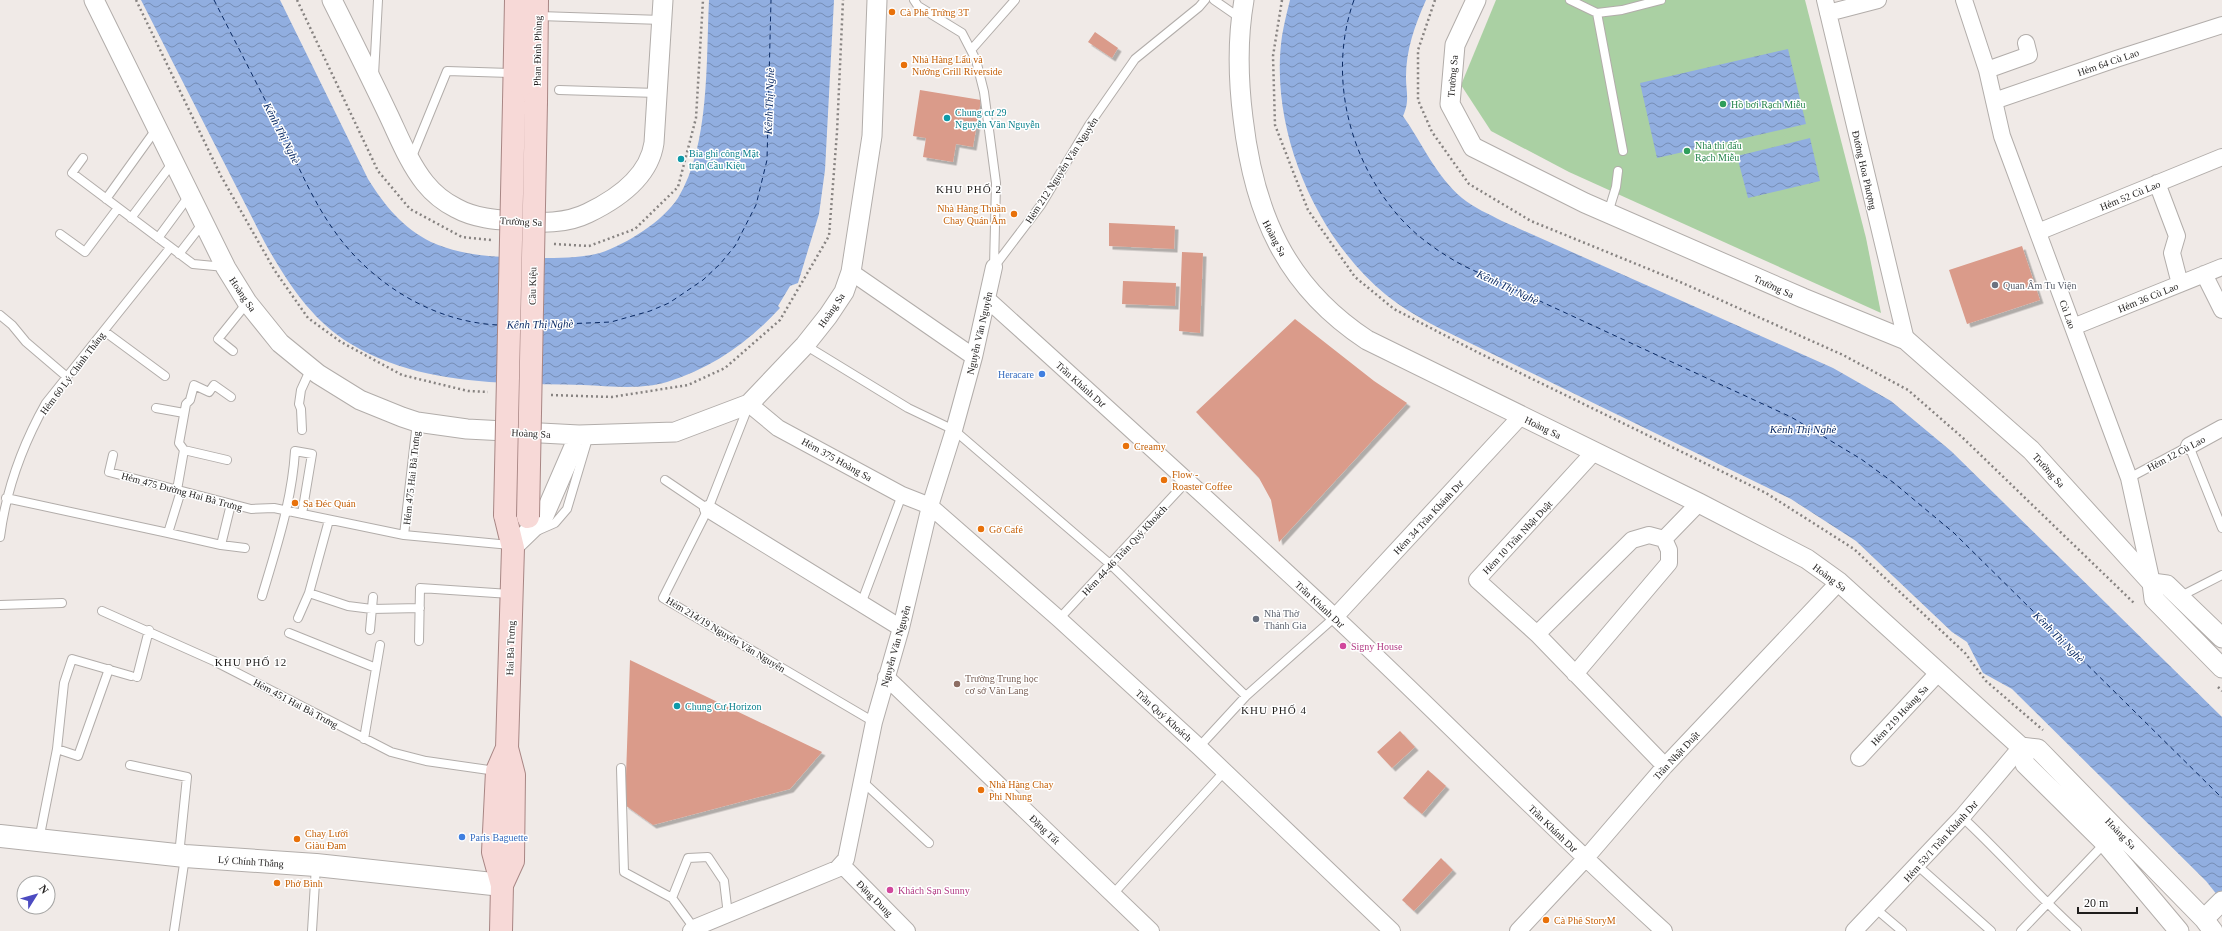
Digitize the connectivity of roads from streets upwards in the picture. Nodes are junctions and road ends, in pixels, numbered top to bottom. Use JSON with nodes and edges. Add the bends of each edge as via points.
{"nodes":[{"id":1,"x":94,"y":0,"type":"edge"},
{"id":2,"x":332,"y":0,"type":"edge"},
{"id":3,"x":516,"y":0,"type":"edge"},
{"id":4,"x":663,"y":0,"type":"edge"},
{"id":5,"x":878,"y":0,"type":"edge"},
{"id":6,"x":1244,"y":0,"type":"edge"},
{"id":7,"x":1476,"y":0,"type":"edge"},
{"id":8,"x":1878,"y":0,"type":"edge"},
{"id":9,"x":1964,"y":0,"type":"edge"},
{"id":10,"x":1827,"y":6,"type":"edge"},
{"id":11,"x":538,"y":8,"type":"edge"},
{"id":12,"x":2222,"y":25,"type":"edge"},
{"id":13,"x":2026,"y":43,"type":"dead end"},
{"id":14,"x":1987,"y":70,"type":"junction"},
{"id":15,"x":1994,"y":101,"type":"junction"},
{"id":16,"x":536,"y":102,"type":"joint"},
{"id":17,"x":2222,"y":157,"type":"edge"},
{"id":18,"x":2157,"y":184,"type":"junction"},
{"id":19,"x":2038,"y":232,"type":"junction"},
{"id":20,"x":994,"y":267,"type":"road end"},
{"id":21,"x":2222,"y":267,"type":"edge"},
{"id":22,"x":851,"y":272,"type":"junction"},
{"id":23,"x":2204,"y":274,"type":"junction"},
{"id":24,"x":2180,"y":284,"type":"junction"},
{"id":25,"x":987,"y":299,"type":"junction"},
{"id":26,"x":2222,"y":310,"type":"edge"},
{"id":27,"x":2073,"y":327,"type":"junction"},
{"id":28,"x":1906,"y":340,"type":"junction"},
{"id":29,"x":974,"y":357,"type":"junction"},
{"id":30,"x":748,"y":404,"type":"junction"},
{"id":31,"x":1520,"y":416,"type":"junction"},
{"id":32,"x":2222,"y":428,"type":"edge"},
{"id":33,"x":584,"y":435,"type":"junction"},
{"id":34,"x":2189,"y":446,"type":"road end"},
{"id":35,"x":1594,"y":452,"type":"junction"},
{"id":36,"x":1699,"y":503,"type":"junction"},
{"id":37,"x":930,"y":506,"type":"junction"},
{"id":38,"x":708,"y":509,"type":"road end"},
{"id":39,"x":528,"y":517,"type":"joint"},
{"id":40,"x":1664,"y":539,"type":"junction"},
{"id":41,"x":515,"y":545,"type":"junction"},
{"id":42,"x":1839,"y":582,"type":"junction"},
{"id":43,"x":2152,"y":584,"type":"junction"},
{"id":44,"x":1335,"y":617,"type":"junction"},
{"id":45,"x":901,"y":628,"type":"junction"},
{"id":46,"x":1537,"y":634,"type":"junction"},
{"id":47,"x":2222,"y":638,"type":"edge"},
{"id":48,"x":1939,"y":672,"type":"junction"},
{"id":49,"x":1575,"y":674,"type":"junction"},
{"id":50,"x":886,"y":677,"type":"junction"},
{"id":51,"x":2219,"y":677,"type":"edge"},
{"id":52,"x":2021,"y":747,"type":"junction"},
{"id":53,"x":507,"y":748,"type":"junction"},
{"id":54,"x":1859,"y":758,"type":"dead end"},
{"id":55,"x":1665,"y":766,"type":"junction"},
{"id":56,"x":0,"y":836,"type":"edge"},
{"id":57,"x":1585,"y":859,"type":"junction"},
{"id":58,"x":842,"y":865,"type":"junction"},
{"id":59,"x":502,"y":885,"type":"junction"},
{"id":60,"x":2222,"y":901,"type":"edge"},
{"id":61,"x":2208,"y":925,"type":"edge"},
{"id":62,"x":692,"y":929,"type":"edge"},
{"id":63,"x":501,"y":931,"type":"edge"},
{"id":64,"x":907,"y":931,"type":"edge"},
{"id":65,"x":1151,"y":931,"type":"edge"},
{"id":66,"x":1392,"y":931,"type":"edge"},
{"id":67,"x":1518,"y":931,"type":"edge"},
{"id":68,"x":1664,"y":931,"type":"edge"},
{"id":69,"x":1854,"y":931,"type":"edge"},
{"id":70,"x":2179,"y":931,"type":"edge"}],
"edges":[{"from":1,"to":33,"type":"street","name":"Hoàng Sa","via":[[226,268],[247,302],[280,342],[311,368],[360,400],[417,422],[467,429]]},
{"from":2,"to":4,"type":"street","name":"Trường Sa","via":[[410,160],[431,190],[463,212],[481,217],[552,222],[571,220],[608,202],[642,173],[652,154]]},
{"from":3,"to":41,"type":"main road","name":"Hai Bà Trưng","bridge":true,"via":[[505,515]]},
{"from":5,"to":22,"type":"street","name":"Hoàng Sa","via":[[872,136]]},
{"from":6,"to":31,"type":"street","name":"Hoàng Sa","via":[[1239,78],[1250,166],[1264,217],[1290,265],[1322,304],[1367,340]]},
{"from":7,"to":28,"type":"street","name":"Trường Sa","via":[[1455,45],[1450,104],[1473,147],[1608,213]]},
{"from":8,"to":10,"type":"street"},
{"from":9,"to":14,"type":"street","name":"Cù Lao"},
{"from":10,"to":28,"type":"street","name":"Đường Hoa Phượng"},
{"from":11,"to":16,"type":"main road","name":"Phan Đình Phùng"},
{"from":12,"to":15,"type":"street","name":"Hẻm 64 Cù Lao"},
{"from":13,"to":14,"type":"street","via":[[2029,55]]},
{"from":14,"to":15,"type":"street","name":"Cù Lao"},
{"from":15,"to":19,"type":"street","name":"Cù Lao","via":[[2002,136]]},
{"from":16,"to":39,"type":"main road","name":"Cầu Kiệu","bridge":true},
{"from":17,"to":18,"type":"street","name":"Hẻm 52 Cù Lao"},
{"from":18,"to":19,"type":"street","name":"Hẻm 52 Cù Lao"},
{"from":18,"to":24,"type":"street","via":[[2177,236],[2172,253]]},
{"from":19,"to":27,"type":"street","name":"Cù Lao"},
{"from":20,"to":25,"type":"street","name":"Nguyễn Văn Nguyễn"},
{"from":21,"to":23,"type":"street","name":"Hẻm 36 Cù Lao"},
{"from":22,"to":29,"type":"street"},
{"from":22,"to":30,"type":"street","name":"Hoàng Sa","via":[[844,292],[828,316],[805,345]]},
{"from":23,"to":24,"type":"street","name":"Hẻm 36 Cù Lao"},
{"from":23,"to":26,"type":"street"},
{"from":24,"to":27,"type":"street","name":"Hẻm 36 Cù Lao"},
{"from":25,"to":29,"type":"street","name":"Nguyễn Văn Nguyễn"},
{"from":25,"to":44,"type":"street","name":"Trần Khánh Dư"},
{"from":27,"to":43,"type":"street","name":"Cù Lao","via":[[2129,478]]},
{"from":28,"to":43,"type":"street","name":"Trường Sa","via":[[2031,450]]},
{"from":29,"to":37,"type":"street","name":"Nguyễn Văn Nguyễn"},
{"from":30,"to":33,"type":"street","name":"Hoàng Sa","via":[[675,432]]},
{"from":30,"to":37,"type":"street","name":"Hẻm 375 Hoàng Sa","via":[[778,428],[902,495]]},
{"from":31,"to":35,"type":"street","name":"Hoàng Sa"},
{"from":31,"to":44,"type":"street","name":"Hẻm 34 Trần Khánh Dư"},
{"from":32,"to":34,"type":"street","name":"Hẻm 12 Cù Lao"},
{"from":33,"to":41,"type":"street","via":[[543,518]]},
{"from":35,"to":36,"type":"street","name":"Hoàng Sa"},
{"from":35,"to":46,"type":"street","name":"Hẻm 10 Trần Nhật Duật","via":[[1478,580]]},
{"from":36,"to":40,"type":"street"},
{"from":36,"to":42,"type":"street","name":"Hoàng Sa","via":[[1807,559]]},
{"from":37,"to":45,"type":"street","name":"Nguyễn Văn Nguyễn"},
{"from":37,"to":66,"type":"street","name":"Trần Quý Khoách","via":[[1199,746]]},
{"from":38,"to":45,"type":"street"},
{"from":39,"to":41,"type":"main road","name":"Hai Bà Trưng"},
{"from":40,"to":46,"type":"street","via":[[1649,535],[1632,540]]},
{"from":40,"to":49,"type":"street","via":[[1669,550],[1669,563]]},
{"from":41,"to":53,"type":"main road","name":"Hai Bà Trưng","via":[[511,594]]},
{"from":42,"to":48,"type":"street","name":"Hoàng Sa"},
{"from":42,"to":55,"type":"street","name":"Trần Nhật Duật"},
{"from":43,"to":47,"type":"street","via":[[2167,585]]},
{"from":43,"to":51,"type":"street","name":"Trường Sa","via":[[2154,599]]},
{"from":44,"to":57,"type":"street","name":"Trần Khánh Dư"},
{"from":45,"to":50,"type":"street","name":"Nguyễn Văn Nguyễn"},
{"from":46,"to":49,"type":"street","name":"Hẻm 10 Trần Nhật Duật"},
{"from":48,"to":52,"type":"street","name":"Hoàng Sa"},
{"from":48,"to":54,"type":"street","name":"Hẻm 219 Hoàng Sa"},
{"from":49,"to":55,"type":"street","name":"Hẻm 10 Trần Nhật Duật"},
{"from":50,"to":58,"type":"street","name":"Nguyễn Văn Nguyễn","via":[[874,722],[846,859]]},
{"from":50,"to":65,"type":"street","name":"Ðặng Tất"},
{"from":52,"to":61,"type":"street","name":"Hoàng Sa","via":[[2038,749]]},
{"from":52,"to":69,"type":"street","name":"Hẻm 53/1 Trần Khánh Dư","via":[[1962,818]]},
{"from":52,"to":70,"type":"street","name":"Hoàng Sa","via":[[2025,764],[2105,843]]},
{"from":53,"to":59,"type":"main road","name":"Hai Bà Trưng","via":[[514,775],[513,861]]},
{"from":53,"to":59,"type":"main road","name":"Hai Bà Trưng","via":[[496,771],[493,852]]},
{"from":55,"to":57,"type":"street","name":"Trần Nhật Duật"},
{"from":56,"to":59,"type":"main road","name":"Lý Chính Thắng","via":[[182,856],[316,865]]},
{"from":57,"to":67,"type":"street","name":"Trần Nhật Duật"},
{"from":57,"to":68,"type":"street","name":"Trần Khánh Dư"},
{"from":58,"to":62,"type":"street"},
{"from":58,"to":64,"type":"street","name":"Đặng Dung"},
{"from":59,"to":63,"type":"main road","name":"Hai Bà Trưng"},
{"from":60,"to":61,"type":"street"}]}
